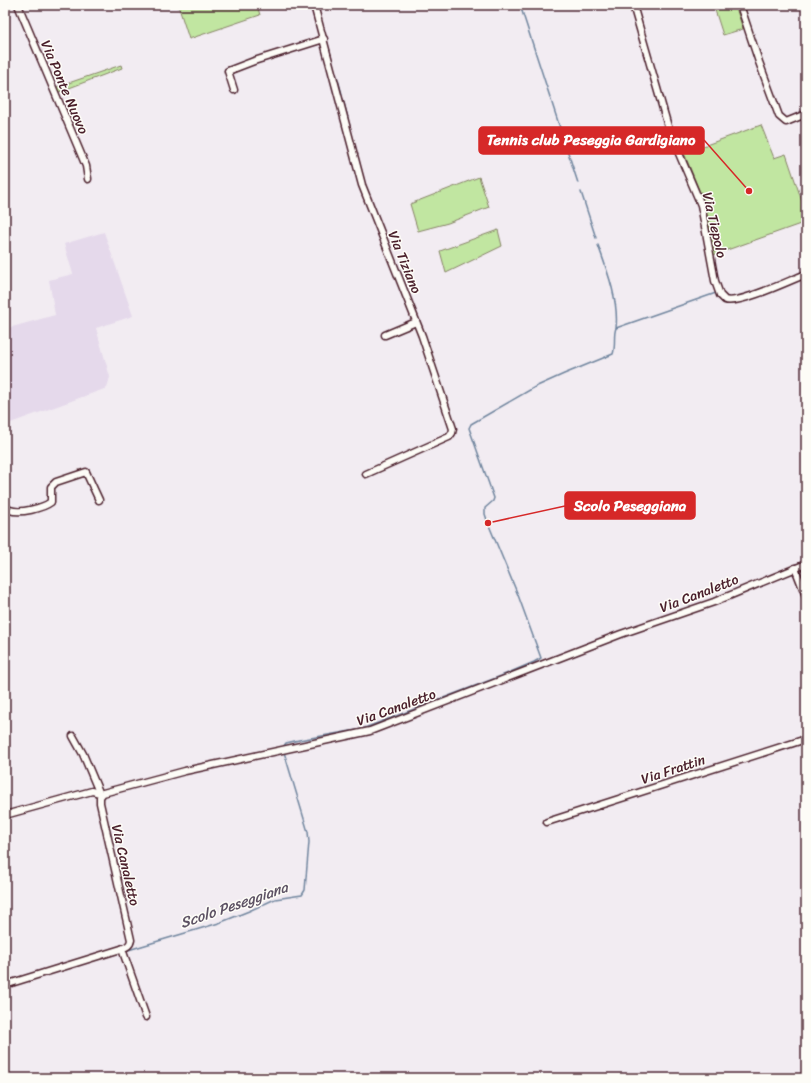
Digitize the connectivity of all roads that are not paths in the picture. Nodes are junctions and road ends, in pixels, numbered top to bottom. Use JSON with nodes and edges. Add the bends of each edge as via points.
{"nodes":[{"id":1,"x":18,"y":5,"type":"edge"},
{"id":2,"x":314,"y":5,"type":"edge"},
{"id":3,"x":633,"y":5,"type":"edge"},
{"id":4,"x":740,"y":5,"type":"edge"},
{"id":5,"x":324,"y":39,"type":"junction"},
{"id":6,"x":234,"y":90,"type":"dead end"},
{"id":7,"x":806,"y":114,"type":"edge"},
{"id":8,"x":88,"y":179,"type":"dead end"},
{"id":9,"x":806,"y":274,"type":"edge"},
{"id":10,"x":416,"y":322,"type":"junction"},
{"id":11,"x":385,"y":335,"type":"dead end"},
{"id":12,"x":366,"y":474,"type":"dead end"},
{"id":13,"x":100,"y":500,"type":"dead end"},
{"id":14,"x":5,"y":506,"type":"edge"},
{"id":15,"x":806,"y":564,"type":"edge"},
{"id":16,"x":795,"y":568,"type":"junction"},
{"id":17,"x":806,"y":596,"type":"edge"},
{"id":18,"x":73,"y":736,"type":"dead end"},
{"id":19,"x":806,"y":739,"type":"edge"},
{"id":20,"x":100,"y":793,"type":"junction"},
{"id":21,"x":5,"y":815,"type":"edge"},
{"id":22,"x":547,"y":822,"type":"dead end"},
{"id":23,"x":122,"y":949,"type":"junction"},
{"id":24,"x":5,"y":984,"type":"edge"},
{"id":25,"x":146,"y":1017,"type":"dead end"}],
"edges":[{"from":1,"to":8,"type":"street","name":"Via Ponte Nuovo","via":[[86,166]]},
{"from":2,"to":5,"type":"street","name":"Via Tiziano"},
{"from":3,"to":9,"type":"street","name":"Via Tiepolo","via":[[669,130],[701,205],[711,263],[720,295],[725,300],[733,301]]},
{"from":4,"to":7,"type":"street","via":[[779,116],[786,122]]},
{"from":5,"to":6,"type":"street","via":[[228,70]]},
{"from":5,"to":10,"type":"street","name":"Via Tiziano","via":[[362,185]]},
{"from":10,"to":11,"type":"street"},
{"from":10,"to":12,"type":"street","name":"Via Tiziano","via":[[453,429],[452,434]]},
{"from":13,"to":14,"type":"street","via":[[86,472],[56,482],[51,487],[51,502],[45,506],[19,511],[9,510]]},
{"from":15,"to":16,"type":"street","name":"Via Canaletto"},
{"from":16,"to":17,"type":"street"},
{"from":16,"to":20,"type":"street","name":"Via Canaletto","via":[[714,602],[621,634],[370,731],[185,771]]},
{"from":18,"to":20,"type":"street"},
{"from":19,"to":22,"type":"street","name":"Via Frattin"},
{"from":20,"to":21,"type":"street","via":[[92,792]]},
{"from":20,"to":23,"type":"street","name":"Via Canaletto","via":[[100,803],[131,940],[130,944]]},
{"from":23,"to":24,"type":"street"},
{"from":23,"to":25,"type":"street"}]}
